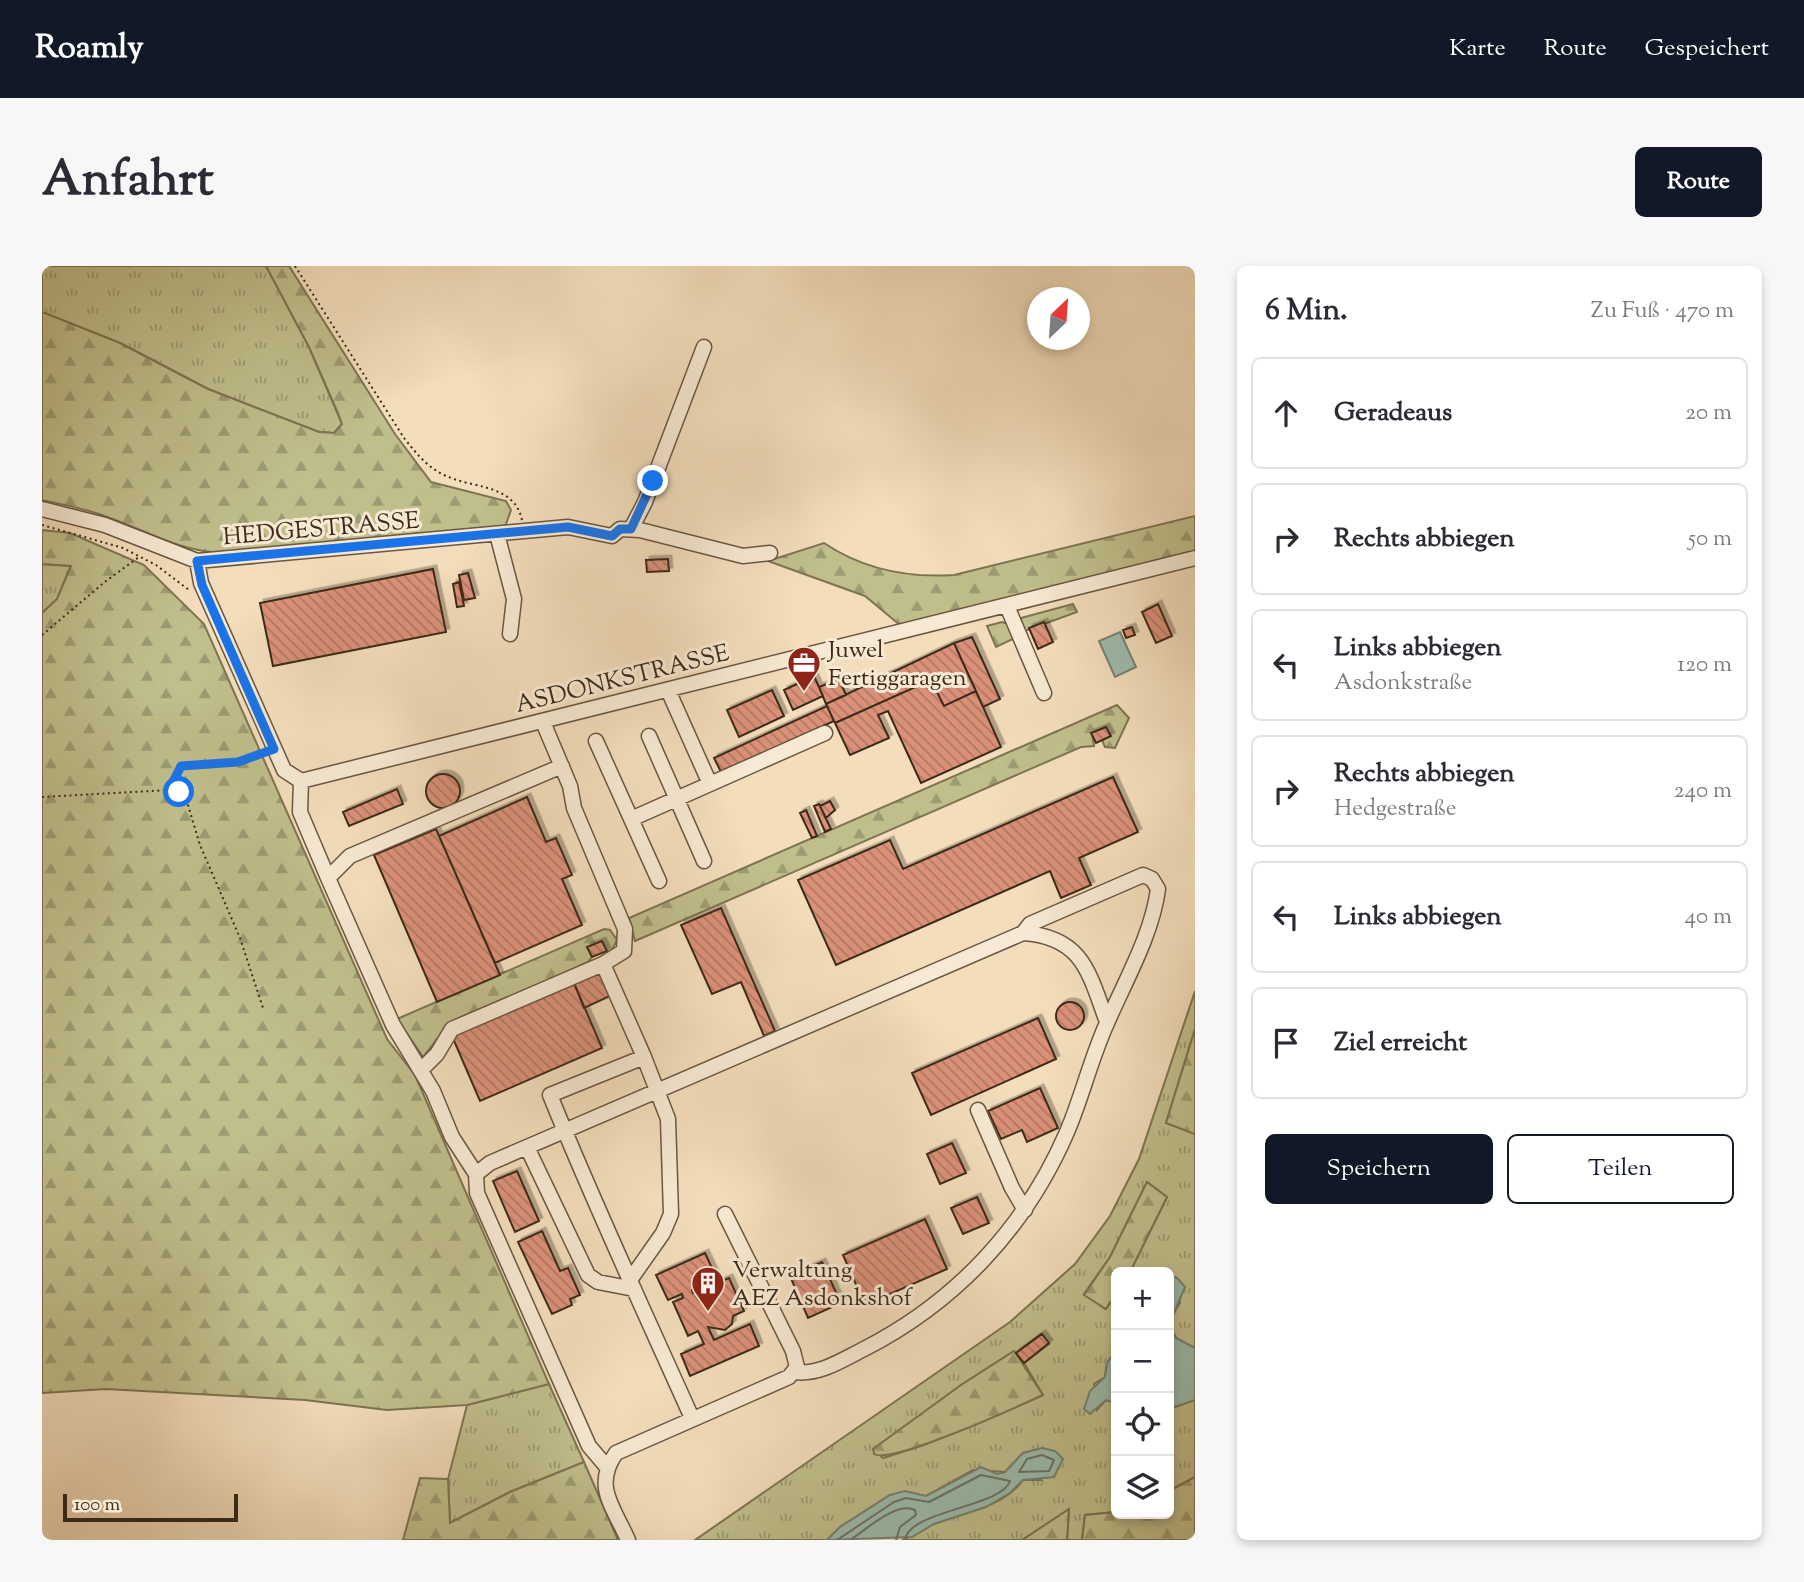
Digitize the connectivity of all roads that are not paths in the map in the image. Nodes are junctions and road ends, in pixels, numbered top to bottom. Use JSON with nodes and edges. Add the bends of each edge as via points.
{"nodes":[{"id":1,"x":704,"y":347,"type":"dead end"},
{"id":2,"x":42,"y":509,"type":"edge"},
{"id":3,"x":631,"y":529,"type":"junction"},
{"id":4,"x":497,"y":534,"type":"junction"},
{"id":5,"x":770,"y":553,"type":"dead end"},
{"id":6,"x":1195,"y":558,"type":"edge"},
{"id":7,"x":197,"y":561,"type":"junction"},
{"id":8,"x":1007,"y":607,"type":"junction"},
{"id":9,"x":510,"y":634,"type":"dead end"},
{"id":10,"x":668,"y":691,"type":"junction"},
{"id":11,"x":1044,"y":693,"type":"dead end"},
{"id":12,"x":543,"y":722,"type":"junction"},
{"id":13,"x":825,"y":733,"type":"dead end"},
{"id":14,"x":649,"y":736,"type":"dead end"},
{"id":15,"x":596,"y":741,"type":"dead end"},
{"id":16,"x":562,"y":766,"type":"junction"},
{"id":17,"x":300,"y":781,"type":"junction"},
{"id":18,"x":710,"y":784,"type":"junction"},
{"id":19,"x":676,"y":799,"type":"junction"},
{"id":20,"x":631,"y":819,"type":"junction"},
{"id":21,"x":704,"y":861,"type":"dead end"},
{"id":22,"x":328,"y":878,"type":"junction"},
{"id":23,"x":659,"y":881,"type":"dead end"},
{"id":24,"x":1023,"y":933,"type":"junction"},
{"id":25,"x":603,"y":964,"type":"junction"},
{"id":26,"x":1107,"y":1022,"type":"junction"},
{"id":27,"x":644,"y":1057,"type":"junction"},
{"id":28,"x":421,"y":1070,"type":"junction"},
{"id":29,"x":657,"y":1091,"type":"junction"},
{"id":30,"x":978,"y":1110,"type":"dead end"},
{"id":31,"x":565,"y":1131,"type":"junction"},
{"id":32,"x":527,"y":1147,"type":"junction"},
{"id":33,"x":476,"y":1174,"type":"junction"},
{"id":34,"x":1026,"y":1210,"type":"junction"},
{"id":35,"x":724,"y":1214,"type":"dead end"},
{"id":36,"x":632,"y":1284,"type":"junction"},
{"id":37,"x":795,"y":1372,"type":"junction"},
{"id":38,"x":692,"y":1419,"type":"junction"},
{"id":39,"x":606,"y":1466,"type":"junction"},
{"id":40,"x":628,"y":1540,"type":"edge"}],
"edges":[{"from":1,"to":3,"type":"street"},
{"from":2,"to":7,"type":"street","name":"HEDGESTRASSE","via":[[105,525]]},
{"from":3,"to":4,"type":"street","name":"HEDGESTRASSE","via":[[620,529],[612,536],[568,527]]},
{"from":3,"to":5,"type":"street","via":[[743,556]]},
{"from":4,"to":7,"type":"street","name":"HEDGESTRASSE"},
{"from":4,"to":9,"type":"street","via":[[514,599]]},
{"from":6,"to":8,"type":"street","name":"ASDONKSTRASSE"},
{"from":7,"to":17,"type":"street","via":[[202,585],[274,749],[287,774]]},
{"from":8,"to":10,"type":"street","name":"ASDONKSTRASSE"},
{"from":8,"to":11,"type":"street"},
{"from":10,"to":12,"type":"street","name":"ASDONKSTRASSE"},
{"from":10,"to":18,"type":"street"},
{"from":12,"to":16,"type":"street"},
{"from":12,"to":17,"type":"street","name":"ASDONKSTRASSE"},
{"from":13,"to":18,"type":"street"},
{"from":14,"to":19,"type":"street"},
{"from":15,"to":20,"type":"street"},
{"from":16,"to":22,"type":"street","via":[[350,856]]},
{"from":16,"to":25,"type":"street","via":[[574,808],[625,929],[624,951]]},
{"from":17,"to":22,"type":"street","via":[[300,812]]},
{"from":18,"to":19,"type":"street"},
{"from":19,"to":20,"type":"street"},
{"from":19,"to":21,"type":"street"},
{"from":20,"to":23,"type":"street"},
{"from":22,"to":28,"type":"street","via":[[393,1024]]},
{"from":24,"to":26,"type":"street","via":[[1042,934],[1075,951]]},
{"from":24,"to":26,"type":"street","via":[[1030,925],[1143,875],[1152,879],[1158,889],[1157,900]]},
{"from":24,"to":29,"type":"street"},
{"from":25,"to":27,"type":"street"},
{"from":25,"to":28,"type":"street","via":[[452,1029]]},
{"from":26,"to":34,"type":"street","via":[[1067,1131]]},
{"from":27,"to":29,"type":"street"},
{"from":27,"to":31,"type":"street","via":[[550,1095]]},
{"from":28,"to":33,"type":"street","via":[[452,1137]]},
{"from":29,"to":31,"type":"street"},
{"from":29,"to":36,"type":"street","via":[[670,1129],[671,1214]]},
{"from":30,"to":34,"type":"street"},
{"from":31,"to":32,"type":"street"},
{"from":31,"to":36,"type":"street"},
{"from":32,"to":33,"type":"street"},
{"from":32,"to":36,"type":"street","via":[[588,1275],[598,1282]]},
{"from":33,"to":39,"type":"street","via":[[477,1194],[589,1446]]},
{"from":34,"to":37,"type":"street","via":[[991,1254],[931,1305],[879,1341],[831,1366],[810,1374]]},
{"from":35,"to":37,"type":"street","via":[[793,1351]]},
{"from":36,"to":38,"type":"street"},
{"from":37,"to":38,"type":"street"},
{"from":38,"to":39,"type":"street","via":[[617,1452]]},
{"from":39,"to":40,"type":"street","via":[[605,1486]]}]}
